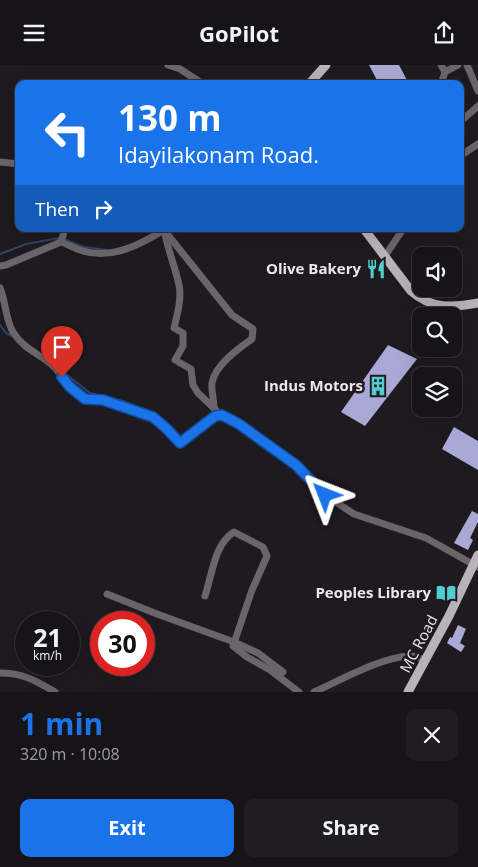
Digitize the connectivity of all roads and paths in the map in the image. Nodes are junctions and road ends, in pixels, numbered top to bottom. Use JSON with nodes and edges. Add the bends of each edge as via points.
{"nodes":[{"id":1,"x":168,"y":65,"type":"edge"},
{"id":2,"x":326,"y":65,"type":"edge"},
{"id":3,"x":458,"y":65,"type":"edge"},
{"id":4,"x":467,"y":65,"type":"edge"},
{"id":5,"x":443,"y":69,"type":"edge"},
{"id":6,"x":197,"y":80,"type":"edge"},
{"id":7,"x":313,"y":80,"type":"edge"},
{"id":8,"x":478,"y":91,"type":"edge"},
{"id":9,"x":478,"y":107,"type":"edge"},
{"id":10,"x":464,"y":119,"type":"edge"},
{"id":11,"x":478,"y":144,"type":"edge"},
{"id":12,"x":464,"y":153,"type":"edge"},
{"id":13,"x":0,"y":162,"type":"edge"},
{"id":14,"x":15,"y":164,"type":"edge"},
{"id":15,"x":64,"y":232,"type":"edge"},
{"id":16,"x":160,"y":232,"type":"edge"},
{"id":17,"x":165,"y":232,"type":"edge"},
{"id":18,"x":166,"y":232,"type":"edge"},
{"id":19,"x":366,"y":232,"type":"edge"},
{"id":20,"x":401,"y":232,"type":"edge"},
{"id":21,"x":62,"y":242,"type":"junction"},
{"id":22,"x":385,"y":256,"type":"junction"},
{"id":23,"x":0,"y":266,"type":"edge"},
{"id":24,"x":0,"y":288,"type":"edge"},
{"id":25,"x":478,"y":303,"type":"edge"},
{"id":26,"x":214,"y":407,"type":"junction"},
{"id":27,"x":222,"y":415,"type":"junction"},
{"id":28,"x":477,"y":562,"type":"edge"},
{"id":29,"x":107,"y":593,"type":"dead end"},
{"id":30,"x":204,"y":596,"type":"dead end"},
{"id":31,"x":234,"y":642,"type":"junction"},
{"id":32,"x":426,"y":660,"type":"junction"},
{"id":33,"x":283,"y":672,"type":"dead end"},
{"id":34,"x":0,"y":673,"type":"edge"},
{"id":35,"x":55,"y":692,"type":"edge"},
{"id":36,"x":299,"y":692,"type":"edge"},
{"id":37,"x":314,"y":692,"type":"edge"},
{"id":38,"x":408,"y":692,"type":"edge"}],
"edges":[{"from":1,"to":6,"type":"street"},
{"from":2,"to":7,"type":"main road"},
{"from":3,"to":5,"type":"street"},
{"from":4,"to":8,"type":"street"},
{"from":9,"to":10,"type":"street"},
{"from":11,"to":12,"type":"street"},
{"from":13,"to":14,"type":"street"},
{"from":15,"to":21,"type":"street"},
{"from":16,"to":21,"type":"street","via":[[140,245],[113,252],[85,252]]},
{"from":17,"to":26,"type":"street","via":[[180,287],[174,328],[183,333],[183,347],[175,360],[191,369],[193,385]]},
{"from":18,"to":26,"type":"street","via":[[232,315],[253,329],[252,339],[218,370],[212,383]]},
{"from":19,"to":22,"type":"main road"},
{"from":20,"to":22,"type":"street"},
{"from":21,"to":23,"type":"street"},
{"from":22,"to":25,"type":"main road","via":[[420,299],[442,307]]},
{"from":24,"to":27,"type":"street","via":[[4,308],[22,345],[53,366],[79,396],[103,400],[153,417],[180,443],[215,416]]},
{"from":26,"to":27,"type":"street"},
{"from":27,"to":28,"type":"street","via":[[275,449],[325,495],[354,514],[426,538]]},
{"from":28,"to":32,"type":"main road","name":"MC Road"},
{"from":29,"to":31,"type":"street"},
{"from":30,"to":31,"type":"street","via":[[222,542],[229,535],[234,532],[263,547],[267,556]]},
{"from":31,"to":33,"type":"street","via":[[258,653]]},
{"from":31,"to":36,"type":"street","via":[[236,649]]},
{"from":32,"to":37,"type":"street","via":[[411,656],[394,659],[351,674]]},
{"from":32,"to":38,"type":"main road","name":"MC Road"},
{"from":34,"to":35,"type":"street","via":[[18,674],[43,683]]}]}
